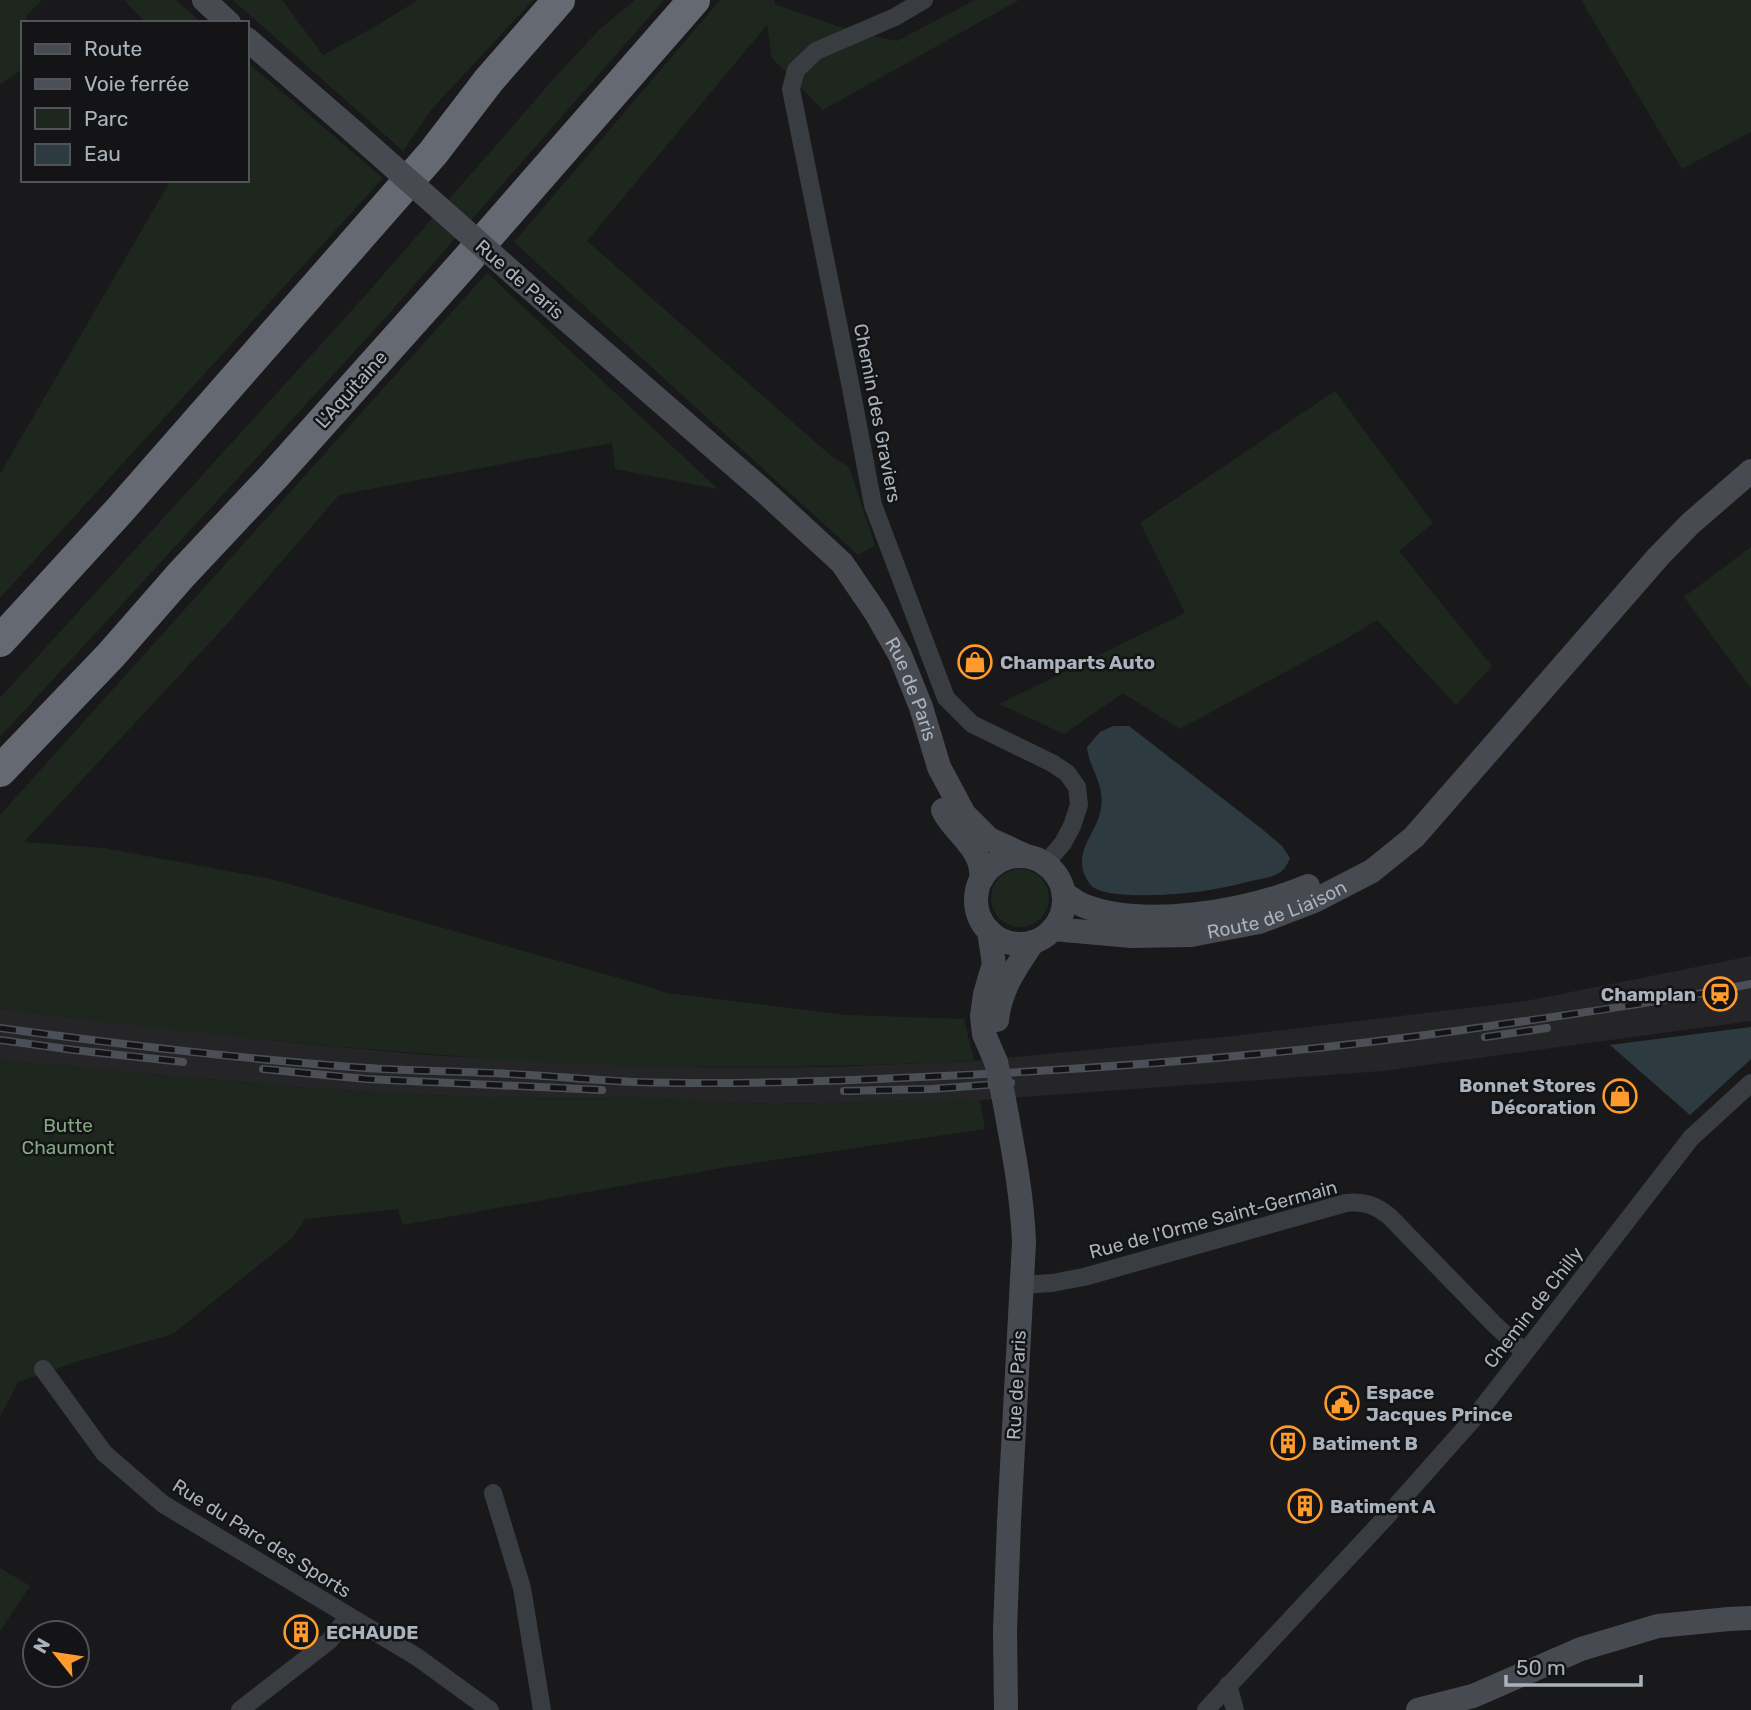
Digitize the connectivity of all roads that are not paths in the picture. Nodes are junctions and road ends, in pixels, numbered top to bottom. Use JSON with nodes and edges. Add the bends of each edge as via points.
{"nodes":[{"id":1,"x":204,"y":0,"type":"edge"},
{"id":2,"x":559,"y":0,"type":"edge"},
{"id":3,"x":579,"y":0,"type":"edge"},
{"id":4,"x":694,"y":0,"type":"edge"},
{"id":5,"x":924,"y":0,"type":"edge"},
{"id":6,"x":227,"y":21,"type":"edge"},
{"id":7,"x":248,"y":39,"type":"edge"},
{"id":8,"x":433,"y":153,"type":"junction"},
{"id":9,"x":1751,"y":471,"type":"edge"},
{"id":10,"x":794,"y":518,"type":"junction"},
{"id":11,"x":0,"y":641,"type":"edge"},
{"id":12,"x":0,"y":771,"type":"edge"},
{"id":13,"x":1460,"y":786,"type":"junction"},
{"id":14,"x":1035,"y":860,"type":"junction"},
{"id":15,"x":982,"y":878,"type":"junction"},
{"id":16,"x":1064,"y":894,"type":"junction"},
{"id":17,"x":989,"y":931,"type":"junction"},
{"id":18,"x":1043,"y":936,"type":"junction"},
{"id":19,"x":996,"y":1062,"type":"junction"},
{"id":20,"x":1751,"y":1083,"type":"edge"},
{"id":21,"x":1021,"y":1285,"type":"junction"},
{"id":22,"x":1524,"y":1352,"type":"junction"},
{"id":23,"x":43,"y":1369,"type":"dead end"},
{"id":24,"x":493,"y":1493,"type":"dead end"},
{"id":25,"x":349,"y":1616,"type":"junction"},
{"id":26,"x":1751,"y":1618,"type":"edge"},
{"id":27,"x":1228,"y":1685,"type":"junction"},
{"id":28,"x":240,"y":1710,"type":"edge"},
{"id":29,"x":490,"y":1710,"type":"edge"},
{"id":30,"x":542,"y":1710,"type":"edge"},
{"id":31,"x":1006,"y":1710,"type":"edge"},
{"id":32,"x":1206,"y":1710,"type":"edge"},
{"id":33,"x":1235,"y":1710,"type":"edge"},
{"id":34,"x":1418,"y":1710,"type":"edge"}],
"edges":[{"from":1,"to":6,"type":"street"},
{"from":2,"to":8,"type":"highway"},
{"from":3,"to":8,"type":"highway","via":[[475,120]]},
{"from":4,"to":12,"type":"highway","name":"L'Aquitaine","via":[[274,476]]},
{"from":5,"to":14,"type":"street","name":"Chemin des Graviers","via":[[816,51],[796,70],[791,89],[873,505],[946,698],[972,724],[1052,763],[1077,787],[1080,806],[1063,843]]},
{"from":7,"to":10,"type":"street","name":"Rue de Paris","bridge":true},
{"from":8,"to":11,"type":"highway"},
{"from":9,"to":13,"type":"street","name":"Route de Liaison","via":[[1658,557]]},
{"from":10,"to":14,"type":"street","name":"Rue de Paris","via":[[842,563],[876,612],[900,654],[939,767],[964,814],[989,839]]},
{"from":10,"to":15,"type":"street","name":"Rue de Paris","via":[[863,618],[887,666],[923,770],[947,819],[979,860]]},
{"from":13,"to":16,"type":"street","name":"Route de Liaison","via":[[1361,860],[1306,888],[1251,905],[1191,916],[1136,917],[1080,904]]},
{"from":13,"to":18,"type":"street","name":"Route de Liaison","via":[[1414,837],[1371,872],[1259,922],[1191,935]]},
{"from":14,"to":15,"type":"street","via":[[1001,860]]},
{"from":14,"to":16,"type":"street","via":[[1057,877]]},
{"from":15,"to":17,"type":"street","via":[[976,904]]},
{"from":16,"to":18,"type":"street","via":[[1062,912]]},
{"from":17,"to":18,"type":"street","via":[[1017,944]]},
{"from":17,"to":19,"type":"street","name":"Rue de Paris","via":[[994,964],[982,1016]]},
{"from":18,"to":19,"type":"street","name":"Rue de Paris","via":[[1021,959],[1003,991]]},
{"from":19,"to":21,"type":"street","name":"Rue de Paris","bridge":true,"via":[[1023,1210]]},
{"from":20,"to":22,"type":"street","name":"Chemin de Chilly","via":[[1691,1138]]},
{"from":21,"to":22,"type":"street","name":"Rue de l'Orme Saint-Germain","via":[[1084,1277],[1346,1203],[1368,1203],[1389,1216]]},
{"from":21,"to":31,"type":"street","name":"Rue de Paris","via":[[1006,1590]]},
{"from":22,"to":27,"type":"street","name":"Chemin de Chilly","via":[[1450,1446]]},
{"from":23,"to":25,"type":"street","name":"Rue du Parc des Sports","via":[[104,1453],[163,1504]]},
{"from":24,"to":30,"type":"street","via":[[522,1588]]},
{"from":25,"to":28,"type":"street","via":[[328,1641]]},
{"from":25,"to":29,"type":"street","name":"Rue du Parc des Sports","via":[[417,1657]]},
{"from":26,"to":34,"type":"street","via":[[1658,1626],[1581,1649],[1473,1696]]},
{"from":27,"to":32,"type":"street","name":"Chemin de Chilly"},
{"from":27,"to":33,"type":"street"}]}
